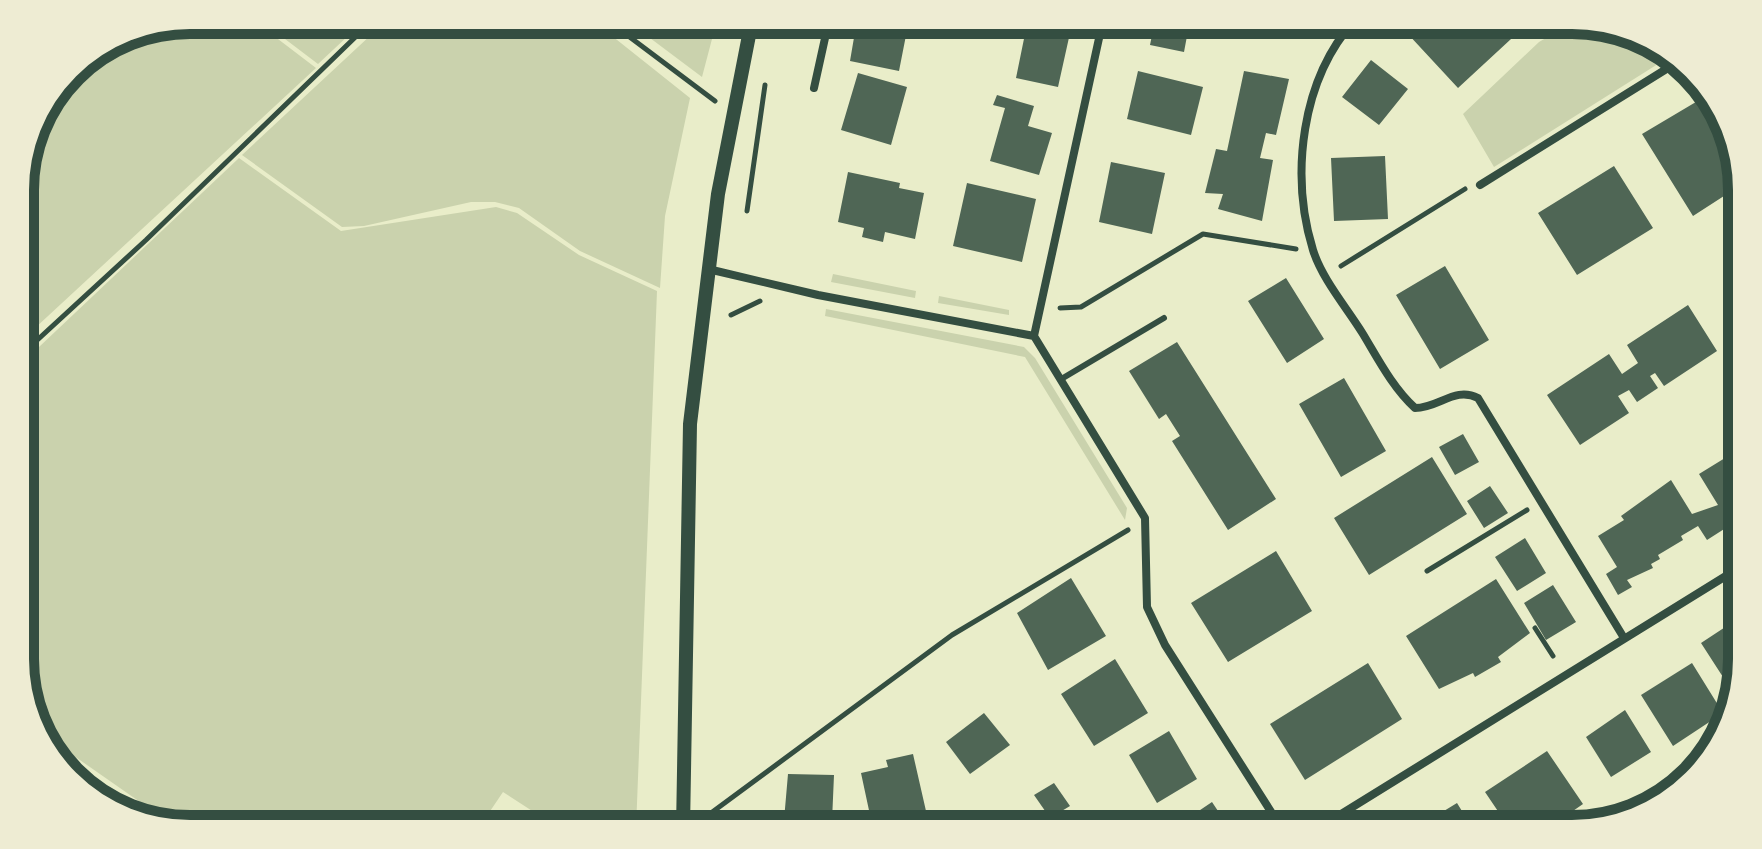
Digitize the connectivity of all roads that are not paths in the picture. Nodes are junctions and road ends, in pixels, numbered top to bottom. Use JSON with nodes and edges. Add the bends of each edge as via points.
{"nodes":[{"id":1,"x":749,"y":34,"type":"edge"},
{"id":2,"x":826,"y":34,"type":"edge"},
{"id":3,"x":1100,"y":34,"type":"edge"},
{"id":4,"x":1342,"y":34,"type":"edge"},
{"id":5,"x":1669,"y":68,"type":"edge"},
{"id":6,"x":814,"y":88,"type":"dead end"},
{"id":7,"x":1480,"y":185,"type":"road end"},
{"id":8,"x":708,"y":269,"type":"junction"},
{"id":9,"x":1164,"y":318,"type":"dead end"},
{"id":10,"x":1034,"y":336,"type":"junction"},
{"id":11,"x":1063,"y":378,"type":"junction"},
{"id":12,"x":1728,"y":575,"type":"edge"},
{"id":13,"x":1624,"y":638,"type":"junction"},
{"id":14,"x":683,"y":815,"type":"edge"},
{"id":15,"x":1273,"y":815,"type":"edge"},
{"id":16,"x":1340,"y":815,"type":"edge"}],
"edges":[{"from":1,"to":8,"type":"street"},
{"from":2,"to":6,"type":"street"},
{"from":3,"to":10,"type":"street"},
{"from":4,"to":13,"type":"street","via":[[1315,87],[1302,161],[1302,204],[1314,252],[1403,397],[1415,408],[1431,408],[1467,392],[1478,398]]},
{"from":5,"to":7,"type":"street"},
{"from":8,"to":10,"type":"street"},
{"from":8,"to":14,"type":"street","via":[[690,424]]},
{"from":9,"to":11,"type":"lane"},
{"from":10,"to":11,"type":"street"},
{"from":11,"to":15,"type":"street","via":[[1145,518],[1147,607],[1165,645]]},
{"from":12,"to":13,"type":"street"},
{"from":13,"to":16,"type":"street"}]}
